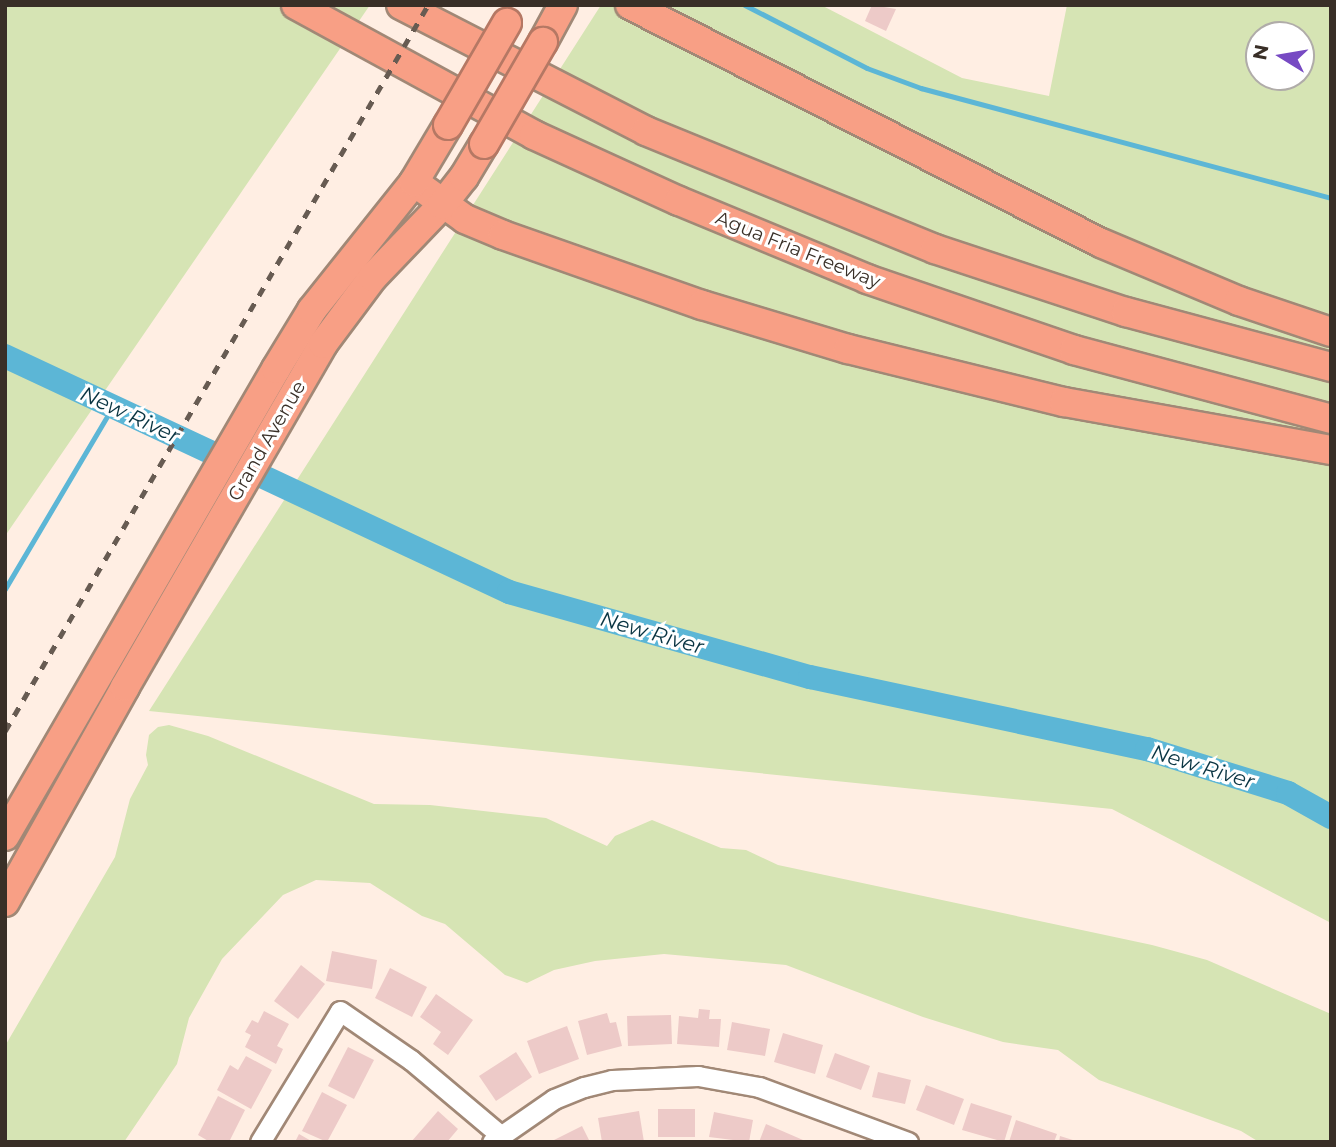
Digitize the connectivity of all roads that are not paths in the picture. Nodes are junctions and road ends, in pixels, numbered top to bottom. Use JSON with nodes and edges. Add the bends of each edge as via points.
{"nodes":[{"id":1,"x":296,"y":5,"type":"edge"},
{"id":2,"x":401,"y":5,"type":"edge"},
{"id":3,"x":563,"y":5,"type":"edge"},
{"id":4,"x":630,"y":5,"type":"edge"},
{"id":5,"x":512,"y":14,"type":"edge"},
{"id":6,"x":414,"y":182,"type":"junction"},
{"id":7,"x":442,"y":205,"type":"junction"},
{"id":8,"x":1331,"y":332,"type":"edge"},
{"id":9,"x":1331,"y":366,"type":"edge"},
{"id":10,"x":1331,"y":419,"type":"edge"},
{"id":11,"x":1331,"y":450,"type":"edge"},
{"id":12,"x":5,"y":836,"type":"edge"},
{"id":13,"x":5,"y":902,"type":"edge"},
{"id":14,"x":879,"y":1137,"type":"edge"},
{"id":15,"x":496,"y":1138,"type":"edge"},
{"id":16,"x":260,"y":1142,"type":"edge"},
{"id":17,"x":908,"y":1142,"type":"edge"}],
"edges":[{"from":1,"to":10,"type":"highway","name":"Agua Fria Freeway","via":[[534,135],[867,279],[1074,351]]},
{"from":2,"to":9,"type":"highway","via":[[646,131],[935,249],[1126,312]]},
{"from":3,"to":7,"type":"highway","name":"Grand Avenue","bridge":true,"via":[[484,144]]},
{"from":4,"to":8,"type":"highway","via":[[1101,243]]},
{"from":5,"to":6,"type":"highway","name":"Grand Avenue","bridge":true},
{"from":6,"to":7,"type":"highway"},
{"from":6,"to":12,"type":"highway","name":"Grand Avenue","via":[[320,300],[276,369]]},
{"from":7,"to":11,"type":"highway","via":[[465,219],[589,267],[848,349],[1064,402]]},
{"from":7,"to":13,"type":"highway","name":"Grand Avenue","via":[[362,291],[300,383]]},
{"from":14,"to":15,"type":"street","via":[[759,1087],[686,1076],[612,1080],[584,1087],[554,1099]]},
{"from":14,"to":17,"type":"street"},
{"from":15,"to":16,"type":"street","via":[[411,1060],[340,1011]]}]}
